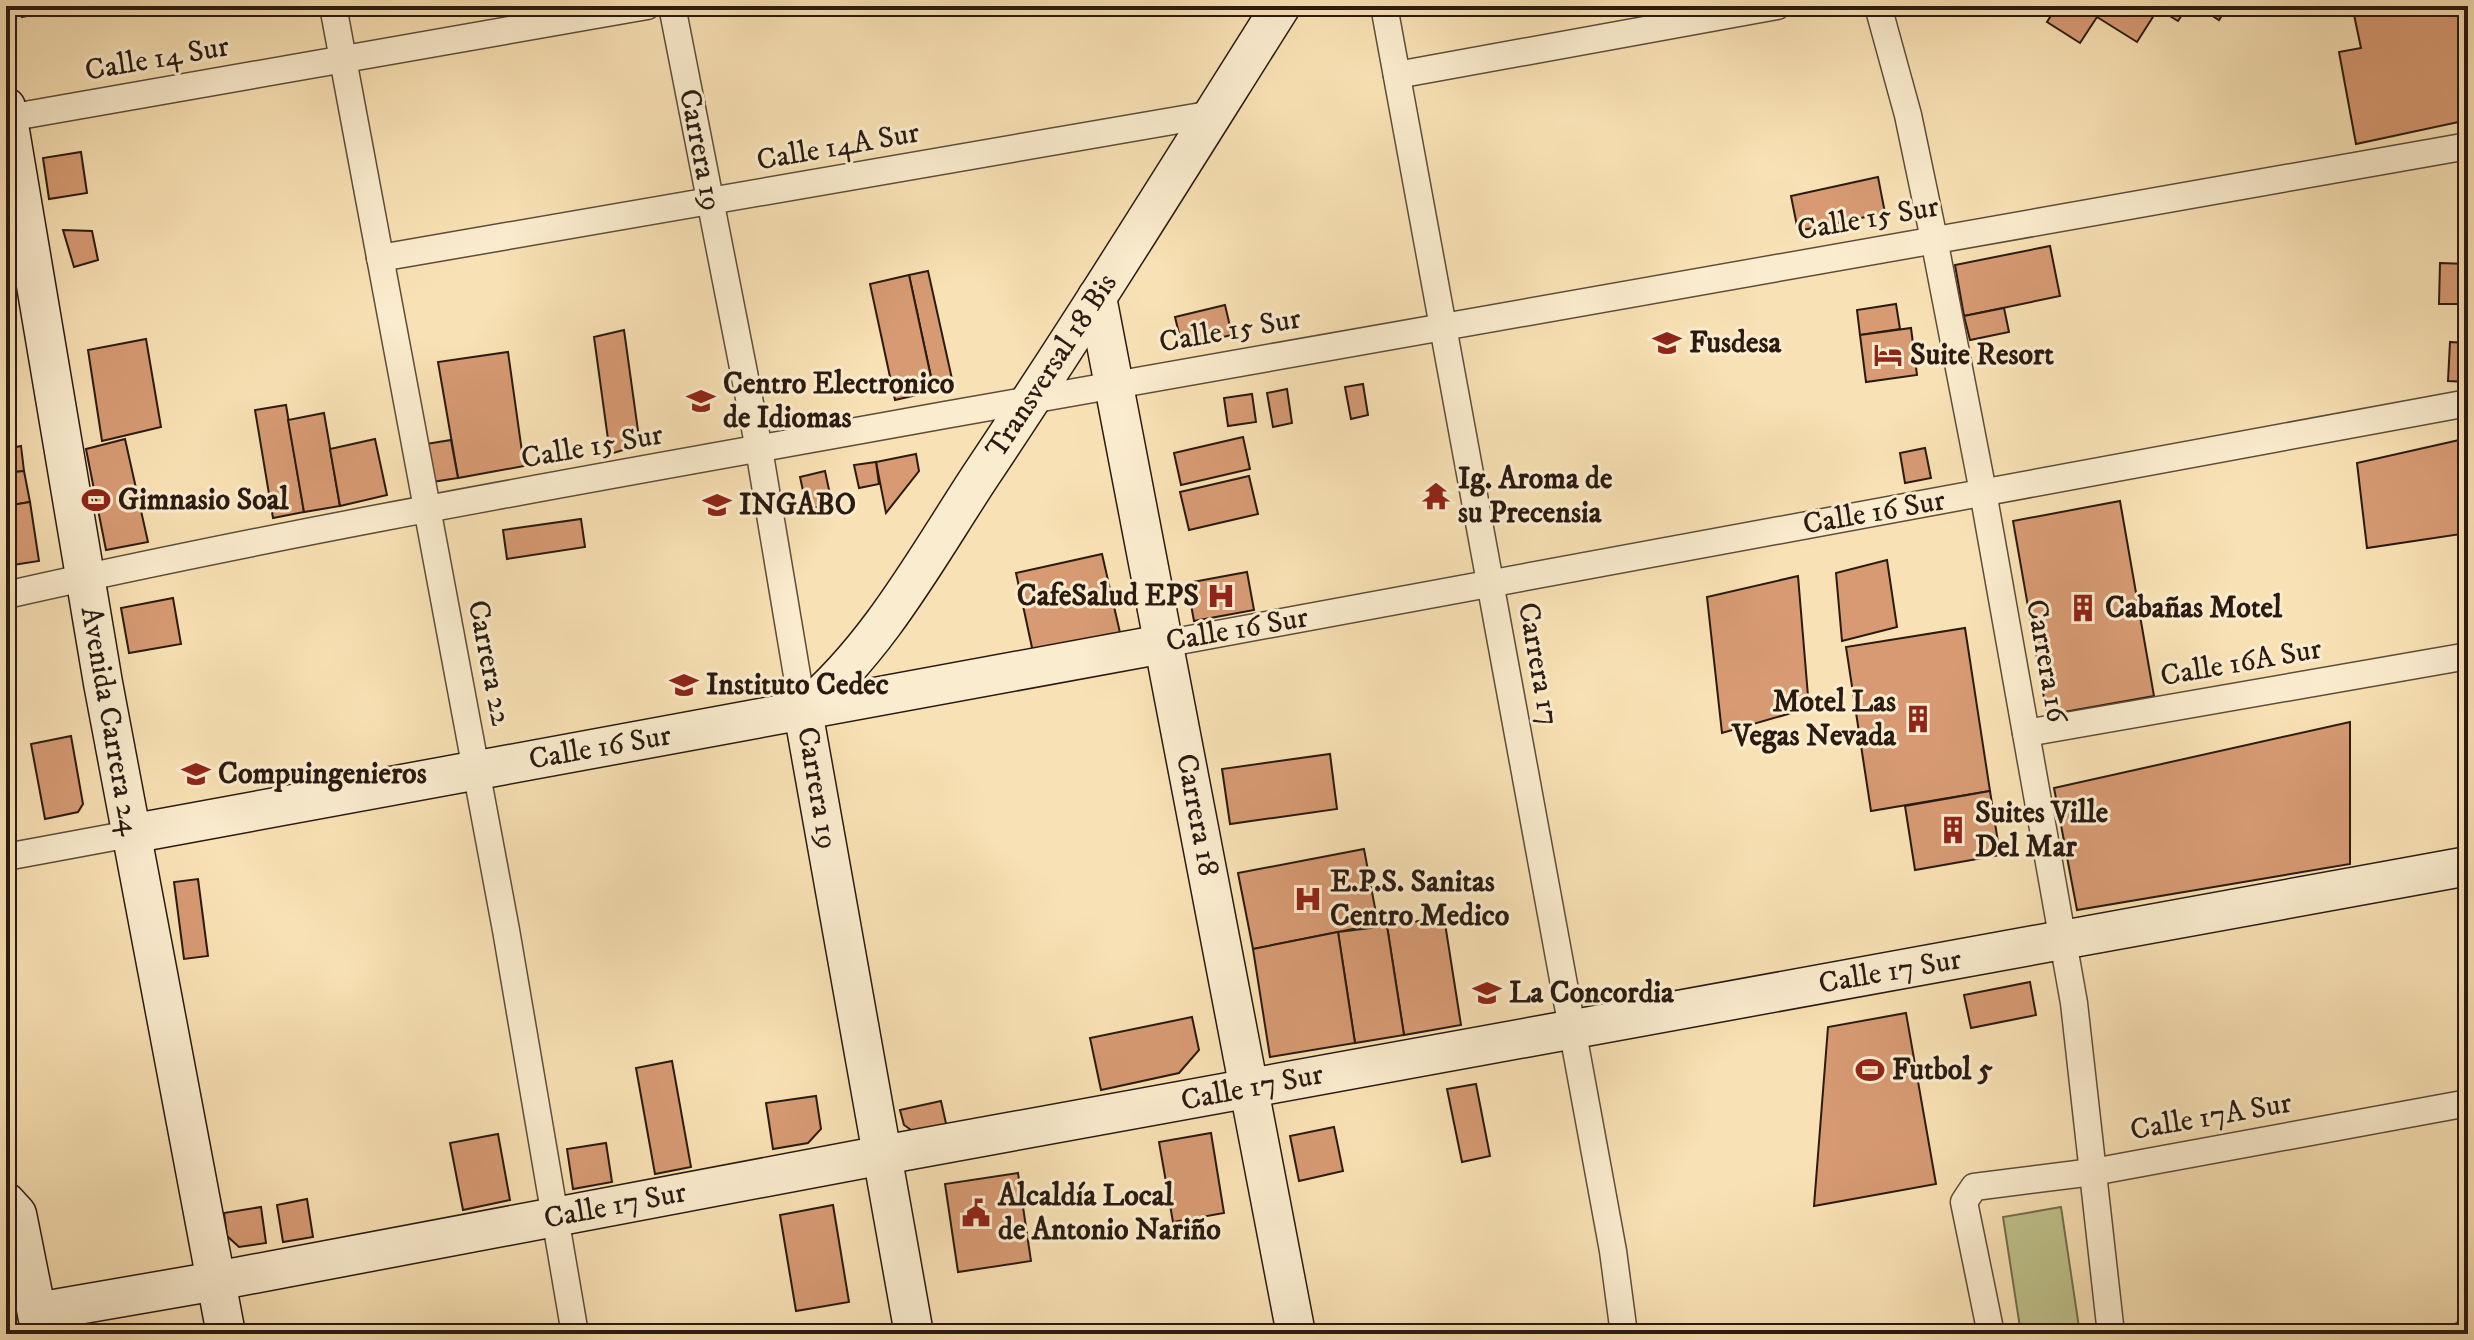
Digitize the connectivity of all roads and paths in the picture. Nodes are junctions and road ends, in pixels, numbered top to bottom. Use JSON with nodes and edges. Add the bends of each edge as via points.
{"nodes":[{"id":1,"x":333,"y":6,"type":"edge"},
{"id":2,"x":647,"y":6,"type":"edge"},
{"id":3,"x":672,"y":6,"type":"edge"},
{"id":4,"x":1281,"y":6,"type":"edge"},
{"id":5,"x":1384,"y":6,"type":"edge"},
{"id":6,"x":1777,"y":6,"type":"edge"},
{"id":7,"x":1878,"y":6,"type":"edge"},
{"id":8,"x":343,"y":59,"type":"junction"},
{"id":9,"x":1397,"y":75,"type":"junction"},
{"id":10,"x":7,"y":112,"type":"edge"},
{"id":11,"x":1213,"y":114,"type":"junction"},
{"id":12,"x":2468,"y":146,"type":"edge"},
{"id":13,"x":710,"y":201,"type":"junction"},
{"id":14,"x":1934,"y":239,"type":"junction"},
{"id":15,"x":380,"y":258,"type":"junction"},
{"id":16,"x":1097,"y":297,"type":"junction"},
{"id":17,"x":1443,"y":326,"type":"junction"},
{"id":18,"x":1114,"y":384,"type":"junction"},
{"id":19,"x":1032,"y":399,"type":"junction"},
{"id":20,"x":2468,"y":403,"type":"edge"},
{"id":21,"x":759,"y":449,"type":"junction"},
{"id":22,"x":1983,"y":492,"type":"junction"},
{"id":23,"x":427,"y":510,"type":"junction"},
{"id":24,"x":84,"y":577,"type":"junction"},
{"id":25,"x":1490,"y":584,"type":"junction"},
{"id":26,"x":6,"y":595,"type":"edge"},
{"id":27,"x":1163,"y":644,"type":"junction"},
{"id":28,"x":2468,"y":656,"type":"edge"},
{"id":29,"x":803,"y":711,"type":"junction"},
{"id":30,"x":2026,"y":733,"type":"junction"},
{"id":31,"x":477,"y":771,"type":"junction"},
{"id":32,"x":130,"y":834,"type":"junction"},
{"id":33,"x":6,"y":857,"type":"edge"},
{"id":34,"x":2468,"y":866,"type":"edge"},
{"id":35,"x":2063,"y":940,"type":"junction"},
{"id":36,"x":1573,"y":1029,"type":"junction"},
{"id":37,"x":1250,"y":1088,"type":"junction"},
{"id":38,"x":2468,"y":1103,"type":"edge"},
{"id":39,"x":883,"y":1155,"type":"junction"},
{"id":40,"x":2093,"y":1172,"type":"junction"},
{"id":41,"x":14,"y":1217,"type":"edge"},
{"id":42,"x":555,"y":1218,"type":"junction"},
{"id":43,"x":216,"y":1281,"type":"junction"},
{"id":44,"x":39,"y":1323,"type":"edge"},
{"id":45,"x":226,"y":1334,"type":"edge"},
{"id":46,"x":575,"y":1334,"type":"edge"},
{"id":47,"x":914,"y":1334,"type":"edge"},
{"id":48,"x":1296,"y":1334,"type":"edge"},
{"id":49,"x":1624,"y":1334,"type":"edge"},
{"id":50,"x":1991,"y":1334,"type":"edge"},
{"id":51,"x":2111,"y":1334,"type":"edge"}],
"edges":[{"from":1,"to":8,"type":"street","name":"Carrera 22"},
{"from":2,"to":8,"type":"street","name":"Calle 14 Sur"},
{"from":3,"to":13,"type":"street","name":"Carrera 19"},
{"from":4,"to":11,"type":"main road","name":"Transversal 18 Bis"},
{"from":5,"to":9,"type":"street","name":"Carrera 17"},
{"from":6,"to":9,"type":"street"},
{"from":7,"to":14,"type":"street","name":"Carrera 16"},
{"from":8,"to":10,"type":"street","name":"Calle 14 Sur"},
{"from":8,"to":15,"type":"street","name":"Carrera 22"},
{"from":9,"to":17,"type":"street","name":"Carrera 17"},
{"from":10,"to":24,"type":"main road","name":"Avenida Carrera 24"},
{"from":11,"to":13,"type":"street","name":"Calle 14A Sur"},
{"from":11,"to":16,"type":"main road","name":"Transversal 18 Bis"},
{"from":12,"to":14,"type":"street","name":"Calle 15 Sur"},
{"from":13,"to":15,"type":"street","name":"Calle 14A Sur"},
{"from":13,"to":21,"type":"street","name":"Carrera 19"},
{"from":14,"to":17,"type":"street","name":"Calle 15 Sur"},
{"from":14,"to":22,"type":"street","name":"Carrera 16"},
{"from":15,"to":23,"type":"street","name":"Carrera 22"},
{"from":16,"to":18,"type":"main road","name":"Carrera 18"},
{"from":16,"to":19,"type":"main road","name":"Transversal 18 Bis"},
{"from":17,"to":18,"type":"street","name":"Calle 15 Sur"},
{"from":17,"to":25,"type":"street","name":"Carrera 17"},
{"from":18,"to":19,"type":"street","name":"Calle 15 Sur"},
{"from":18,"to":27,"type":"main road","name":"Carrera 18"},
{"from":19,"to":21,"type":"street","name":"Calle 15 Sur"},
{"from":19,"to":29,"type":"main road","name":"Transversal 18 Bis","via":[[878,632]]},
{"from":20,"to":22,"type":"street","name":"Calle 16 Sur"},
{"from":21,"to":23,"type":"street","name":"Calle 15 Sur"},
{"from":21,"to":29,"type":"street","name":"Carrera 19"},
{"from":22,"to":25,"type":"street","name":"Calle 16 Sur"},
{"from":22,"to":30,"type":"street","name":"Carrera 16"},
{"from":23,"to":24,"type":"street","name":"Calle 15 Sur"},
{"from":23,"to":31,"type":"street","name":"Carrera 22"},
{"from":24,"to":26,"type":"street","name":"Calle 15 Sur"},
{"from":24,"to":32,"type":"main road","name":"Avenida Carrera 24"},
{"from":25,"to":27,"type":"street","name":"Calle 16 Sur"},
{"from":25,"to":36,"type":"street","name":"Carrera 17"},
{"from":27,"to":29,"type":"main road","name":"Calle 16 Sur"},
{"from":27,"to":37,"type":"main road","name":"Carrera 18"},
{"from":28,"to":30,"type":"street","name":"Calle 16A Sur"},
{"from":29,"to":31,"type":"main road","name":"Calle 16 Sur"},
{"from":29,"to":39,"type":"main road","name":"Carrera 19"},
{"from":30,"to":35,"type":"street","name":"Carrera 16"},
{"from":31,"to":32,"type":"main road","name":"Calle 16 Sur"},
{"from":31,"to":42,"type":"street","name":"Carrera 22"},
{"from":32,"to":33,"type":"street","name":"Calle 16 Sur"},
{"from":32,"to":43,"type":"main road","name":"Avenida Carrera 24"},
{"from":34,"to":35,"type":"main road","name":"Calle 17 Sur"},
{"from":35,"to":36,"type":"main road","name":"Calle 17 Sur"},
{"from":35,"to":40,"type":"street","name":"Carrera 16"},
{"from":36,"to":37,"type":"main road","name":"Calle 17 Sur"},
{"from":36,"to":49,"type":"street","name":"Carrera 17"},
{"from":37,"to":39,"type":"main road","name":"Calle 17 Sur"},
{"from":37,"to":48,"type":"main road","name":"Carrera 18"},
{"from":38,"to":40,"type":"street","name":"Calle 17A Sur"},
{"from":39,"to":42,"type":"main road","name":"Calle 17 Sur"},
{"from":39,"to":47,"type":"main road","name":"Carrera 19"},
{"from":40,"to":50,"type":"street","name":"Calle 17A Sur","via":[[1974,1187],[1968,1193],[1964,1202]]},
{"from":40,"to":51,"type":"street","name":"Carrera 16"},
{"from":41,"to":44,"type":"main road"},
{"from":42,"to":43,"type":"main road","name":"Calle 17 Sur"},
{"from":42,"to":46,"type":"street","name":"Carrera 22"},
{"from":43,"to":44,"type":"main road","name":"Calle 17 Sur"},
{"from":43,"to":45,"type":"main road","name":"Avenida Carrera 24"}]}
